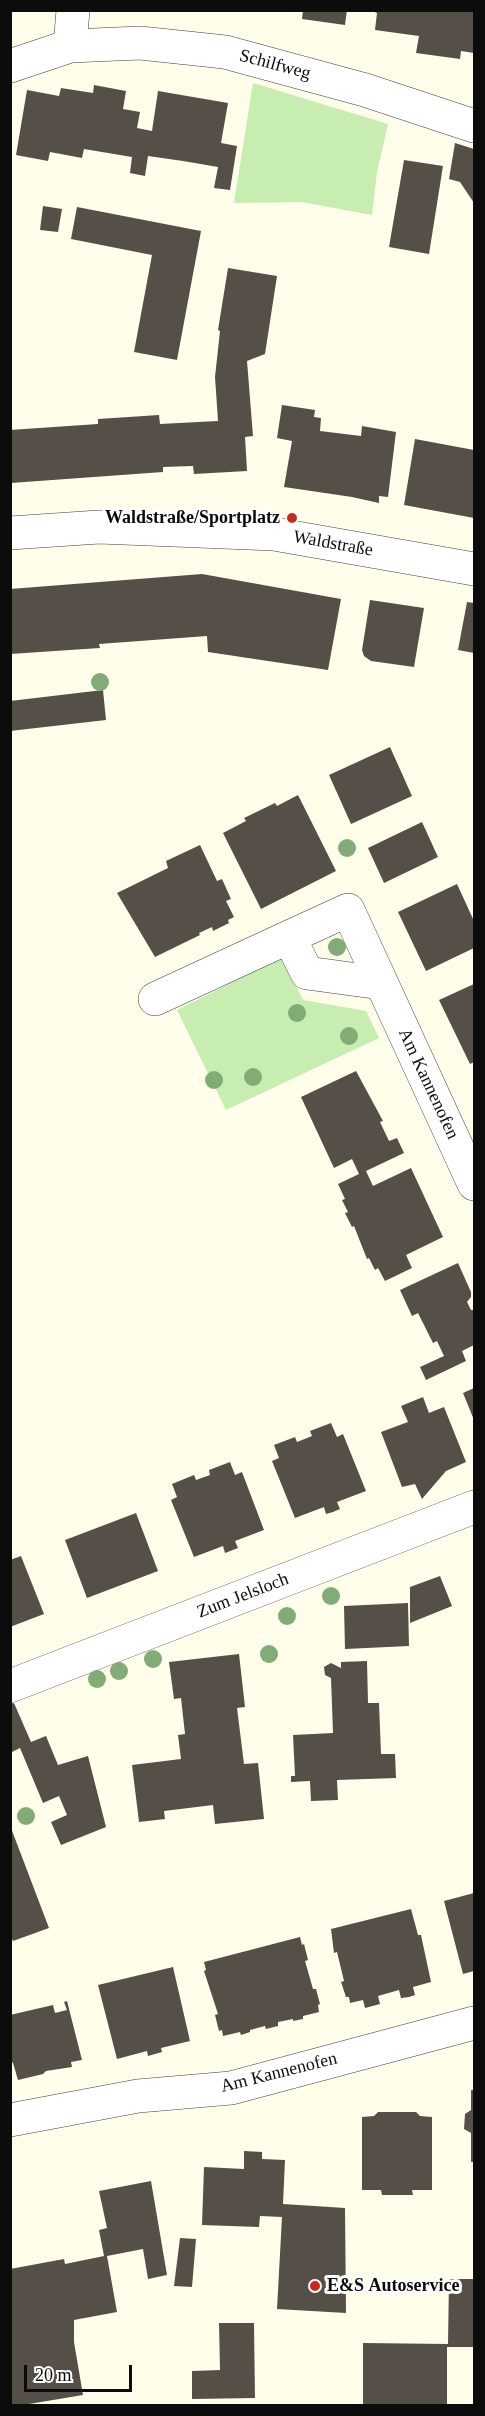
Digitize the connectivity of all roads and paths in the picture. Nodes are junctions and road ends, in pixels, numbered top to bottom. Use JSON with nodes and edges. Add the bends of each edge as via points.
{"nodes":[{"id":1,"x":73,"y":10,"type":"edge"},
{"id":2,"x":70,"y":46,"type":"junction"},
{"id":3,"x":10,"y":66,"type":"edge"},
{"id":4,"x":474,"y":126,"type":"edge"},
{"id":5,"x":10,"y":533,"type":"edge"},
{"id":6,"x":474,"y":568,"type":"edge"},
{"id":7,"x":289,"y":937,"type":"junction"},
{"id":8,"x":381,"y":983,"type":"junction"},
{"id":9,"x":155,"y":999,"type":"dead end"},
{"id":10,"x":474,"y":1184,"type":"edge"},
{"id":11,"x":474,"y":1506,"type":"edge"},
{"id":12,"x":10,"y":1686,"type":"edge"},
{"id":13,"x":474,"y":2023,"type":"edge"},
{"id":14,"x":10,"y":2120,"type":"edge"}],
"edges":[{"from":1,"to":2,"type":"street"},
{"from":2,"to":3,"type":"street","name":"Schilfweg"},
{"from":2,"to":4,"type":"street","name":"Schilfweg","via":[[140,43],[225,52],[365,90]]},
{"from":5,"to":6,"type":"street","name":"Waldstraße","via":[[99,527],[274,534]]},
{"from":7,"to":8,"type":"street","via":[[307,973]]},
{"from":7,"to":8,"type":"street","name":"Am Kannenofen","via":[[348,910]]},
{"from":7,"to":9,"type":"street","name":"Am Kannenofen"},
{"from":8,"to":10,"type":"street","name":"Am Kannenofen"},
{"from":11,"to":12,"type":"street","name":"Zum Jelsloch"},
{"from":13,"to":14,"type":"street","name":"Am Kannenofen","via":[[231,2088],[138,2096]]}]}
